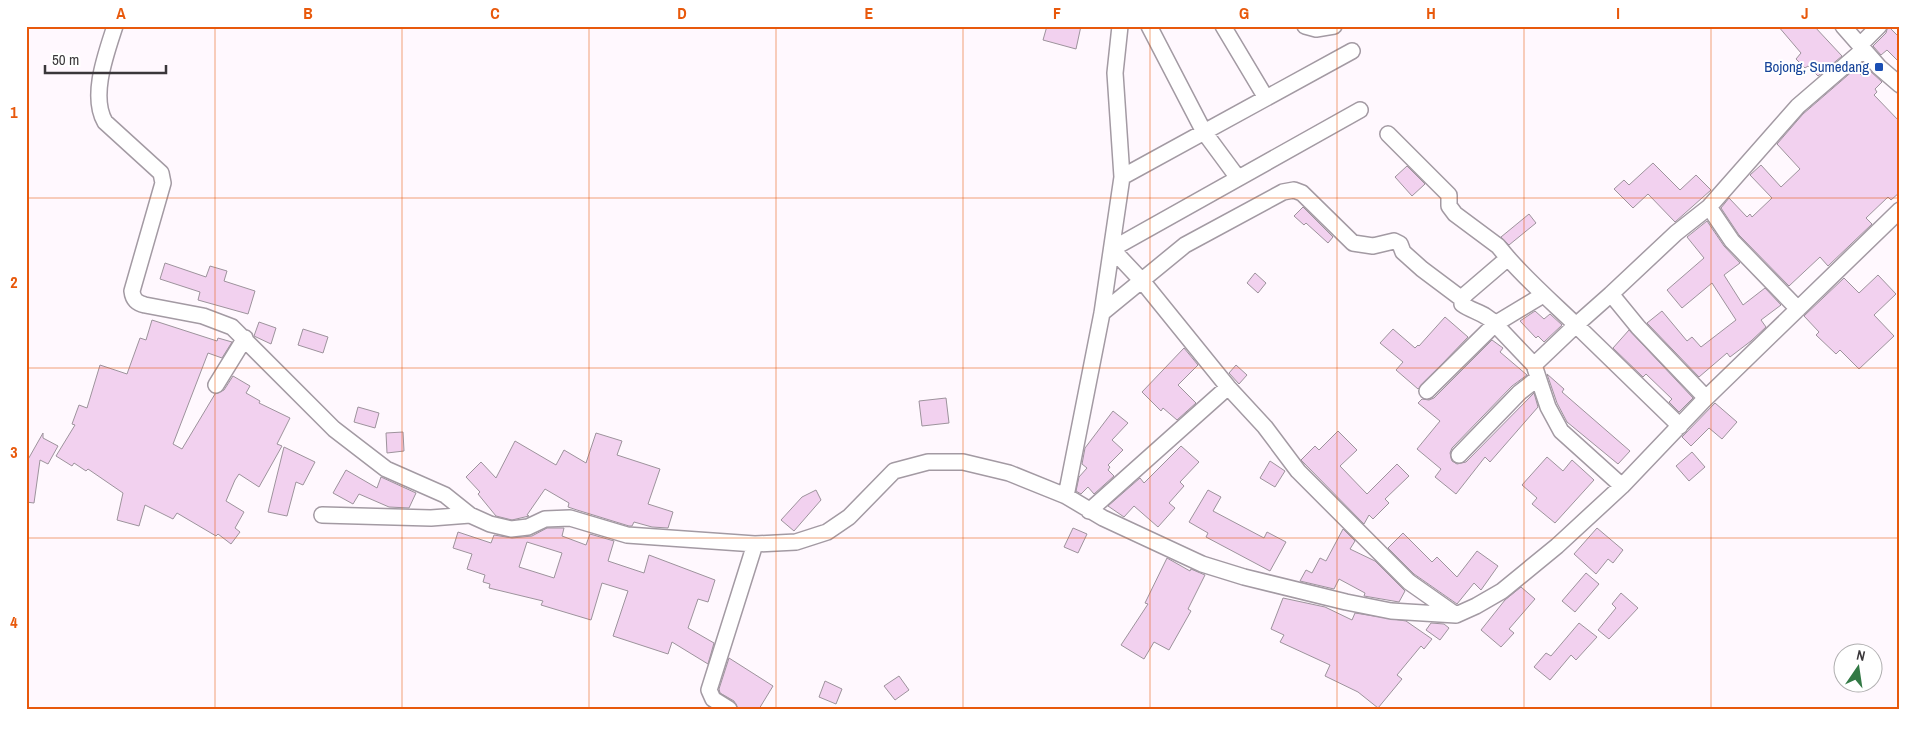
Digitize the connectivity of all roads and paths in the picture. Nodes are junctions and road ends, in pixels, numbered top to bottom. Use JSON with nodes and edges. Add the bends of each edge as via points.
{"nodes":[{"id":1,"x":115,"y":26,"type":"edge"},
{"id":2,"x":1120,"y":26,"type":"edge"},
{"id":3,"x":1149,"y":26,"type":"edge"},
{"id":4,"x":1223,"y":26,"type":"edge"},
{"id":5,"x":1305,"y":26,"type":"edge"},
{"id":6,"x":1334,"y":26,"type":"edge"},
{"id":7,"x":1843,"y":26,"type":"edge"},
{"id":8,"x":1880,"y":26,"type":"edge"},
{"id":9,"x":1862,"y":48,"type":"junction"},
{"id":10,"x":1352,"y":51,"type":"dead end"},
{"id":11,"x":1900,"y":85,"type":"edge"},
{"id":12,"x":1266,"y":98,"type":"junction"},
{"id":13,"x":1360,"y":110,"type":"dead end"},
{"id":14,"x":1204,"y":132,"type":"junction"},
{"id":15,"x":1388,"y":134,"type":"dead end"},
{"id":16,"x":1122,"y":177,"type":"junction"},
{"id":17,"x":1238,"y":178,"type":"junction"},
{"id":18,"x":1709,"y":207,"type":"junction"},
{"id":19,"x":1900,"y":210,"type":"edge"},
{"id":20,"x":1112,"y":249,"type":"junction"},
{"id":21,"x":1508,"y":258,"type":"junction"},
{"id":22,"x":1143,"y":282,"type":"junction"},
{"id":23,"x":1611,"y":294,"type":"junction"},
{"id":24,"x":1543,"y":295,"type":"junction"},
{"id":25,"x":1462,"y":299,"type":"junction"},
{"id":26,"x":1798,"y":309,"type":"junction"},
{"id":27,"x":1102,"y":313,"type":"junction"},
{"id":28,"x":1495,"y":324,"type":"junction"},
{"id":29,"x":1576,"y":325,"type":"junction"},
{"id":30,"x":245,"y":338,"type":"junction"},
{"id":31,"x":1536,"y":372,"type":"junction"},
{"id":32,"x":216,"y":385,"type":"dead end"},
{"id":33,"x":1228,"y":388,"type":"junction"},
{"id":34,"x":1427,"y":391,"type":"dead end"},
{"id":35,"x":1706,"y":398,"type":"junction"},
{"id":36,"x":1680,"y":426,"type":"junction"},
{"id":37,"x":1458,"y":455,"type":"dead end"},
{"id":38,"x":1622,"y":486,"type":"junction"},
{"id":39,"x":1066,"y":496,"type":"junction"},
{"id":40,"x":1089,"y":511,"type":"junction"},
{"id":41,"x":322,"y":515,"type":"dead end"},
{"id":42,"x":470,"y":515,"type":"junction"},
{"id":43,"x":754,"y":544,"type":"junction"},
{"id":44,"x":1456,"y":615,"type":"junction"},
{"id":45,"x":729,"y":709,"type":"edge"}],
"edges":[{"from":1,"to":30,"type":"street","via":[[98,99],[99,112],[105,122],[161,173],[164,183],[132,298],[145,306],[202,316],[232,327]]},
{"from":2,"to":16,"type":"street","via":[[1115,73]]},
{"from":3,"to":14,"type":"street"},
{"from":4,"to":12,"type":"street"},
{"from":5,"to":6,"type":"street","via":[[1316,30]]},
{"from":7,"to":9,"type":"street"},
{"from":8,"to":9,"type":"street"},
{"from":9,"to":11,"type":"street"},
{"from":9,"to":18,"type":"street","via":[[1798,106]]},
{"from":10,"to":12,"type":"street"},
{"from":12,"to":14,"type":"street"},
{"from":13,"to":17,"type":"street"},
{"from":14,"to":16,"type":"street"},
{"from":14,"to":17,"type":"street"},
{"from":15,"to":21,"type":"street","via":[[1449,195],[1449,206],[1455,214],[1498,246]]},
{"from":16,"to":20,"type":"street"},
{"from":17,"to":20,"type":"street"},
{"from":18,"to":23,"type":"street"},
{"from":18,"to":26,"type":"street","via":[[1732,241]]},
{"from":19,"to":26,"type":"street"},
{"from":20,"to":22,"type":"street"},
{"from":20,"to":27,"type":"street"},
{"from":21,"to":24,"type":"street"},
{"from":21,"to":25,"type":"street"},
{"from":22,"to":25,"type":"street","via":[[1185,245],[1276,195],[1294,190],[1302,193],[1353,243],[1373,246],[1394,241],[1400,244],[1403,252],[1422,269]]},
{"from":22,"to":27,"type":"street"},
{"from":22,"to":33,"type":"street"},
{"from":23,"to":29,"type":"street"},
{"from":23,"to":35,"type":"street"},
{"from":24,"to":28,"type":"street"},
{"from":24,"to":29,"type":"street"},
{"from":25,"to":28,"type":"street","via":[[1462,304],[1469,310],[1486,315]]},
{"from":26,"to":35,"type":"street"},
{"from":27,"to":39,"type":"street"},
{"from":28,"to":31,"type":"street"},
{"from":28,"to":34,"type":"street"},
{"from":29,"to":31,"type":"street"},
{"from":29,"to":36,"type":"street"},
{"from":30,"to":32,"type":"street"},
{"from":30,"to":42,"type":"street","via":[[334,429],[378,464],[445,494]]},
{"from":31,"to":37,"type":"street"},
{"from":31,"to":38,"type":"street","via":[[1561,432]]},
{"from":33,"to":40,"type":"street"},
{"from":33,"to":44,"type":"street","via":[[1265,426],[1298,471],[1381,555],[1409,582]]},
{"from":35,"to":36,"type":"street"},
{"from":36,"to":38,"type":"street"},
{"from":38,"to":44,"type":"street","via":[[1502,591]]},
{"from":39,"to":40,"type":"street"},
{"from":39,"to":43,"type":"street","via":[[1009,473],[963,462],[928,462],[894,471],[849,517],[827,532],[796,542]]},
{"from":40,"to":44,"type":"street","via":[[1202,564],[1244,577],[1391,611]]},
{"from":41,"to":42,"type":"street","via":[[432,518]]},
{"from":42,"to":43,"type":"street","via":[[511,529],[528,527],[545,518],[570,518],[627,535]]},
{"from":43,"to":45,"type":"street","via":[[709,690],[713,699]]}]}
